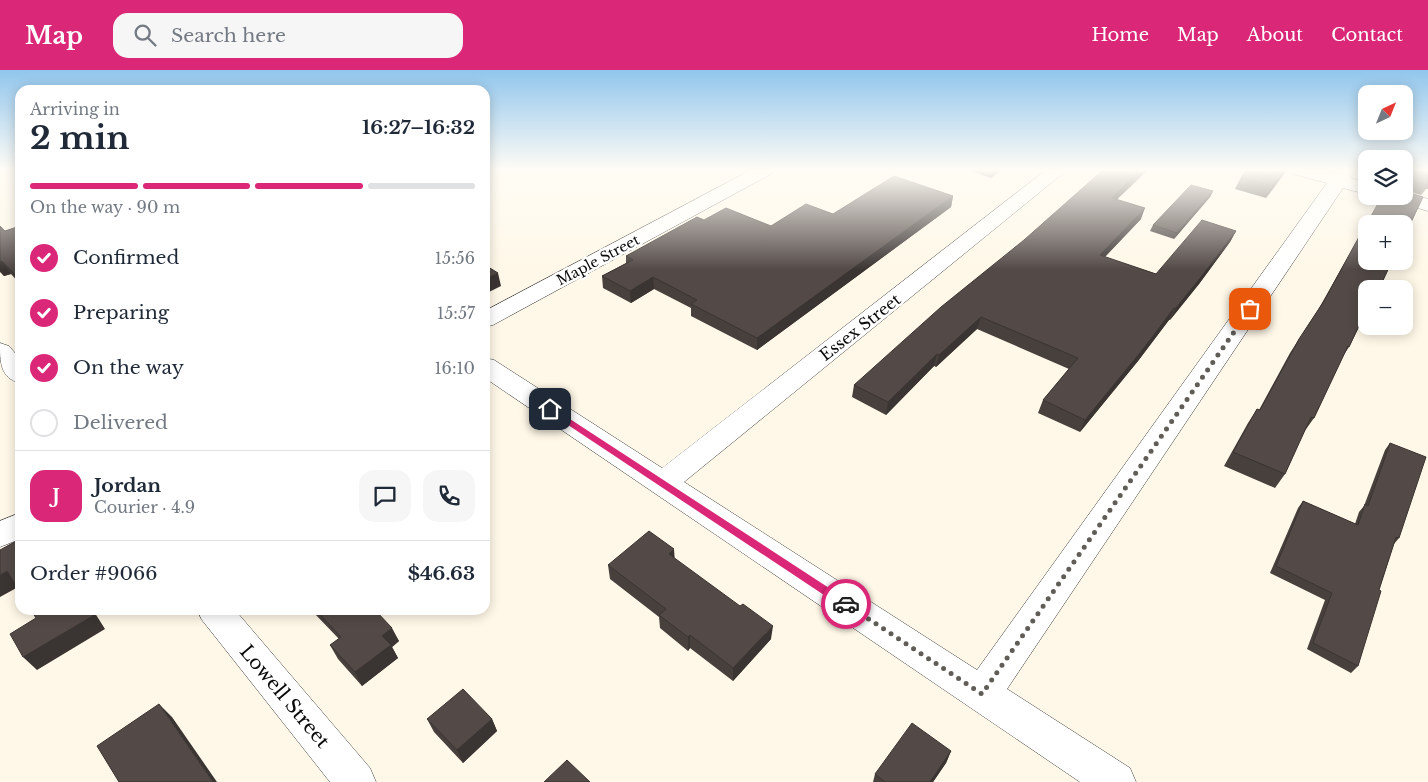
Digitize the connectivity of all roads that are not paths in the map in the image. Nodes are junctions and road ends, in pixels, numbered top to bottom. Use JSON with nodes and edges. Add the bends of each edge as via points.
{"nodes":[{"id":1,"x":703,"y":203,"type":"edge"},
{"id":2,"x":1016,"y":203,"type":"edge"},
{"id":3,"x":1323,"y":203,"type":"edge"},
{"id":4,"x":490,"y":317,"type":"edge"},
{"id":5,"x":0,"y":351,"type":"edge"},
{"id":6,"x":490,"y":369,"type":"edge"},
{"id":7,"x":15,"y":370,"type":"edge"},
{"id":8,"x":663,"y":483,"type":"junction"},
{"id":9,"x":15,"y":528,"type":"edge"},
{"id":10,"x":0,"y":535,"type":"edge"},
{"id":11,"x":218,"y":615,"type":"edge"},
{"id":12,"x":982,"y":694,"type":"junction"},
{"id":13,"x":356,"y":782,"type":"edge"},
{"id":14,"x":1116,"y":782,"type":"edge"}],
"edges":[{"from":1,"to":4,"type":"street","name":"Maple Street"},
{"from":2,"to":8,"type":"street","name":"Essex Street"},
{"from":3,"to":12,"type":"street"},
{"from":5,"to":7,"type":"street"},
{"from":6,"to":8,"type":"street"},
{"from":8,"to":12,"type":"street"},
{"from":9,"to":10,"type":"street"},
{"from":11,"to":13,"type":"street","name":"Lowell Street"},
{"from":12,"to":14,"type":"street"}]}
